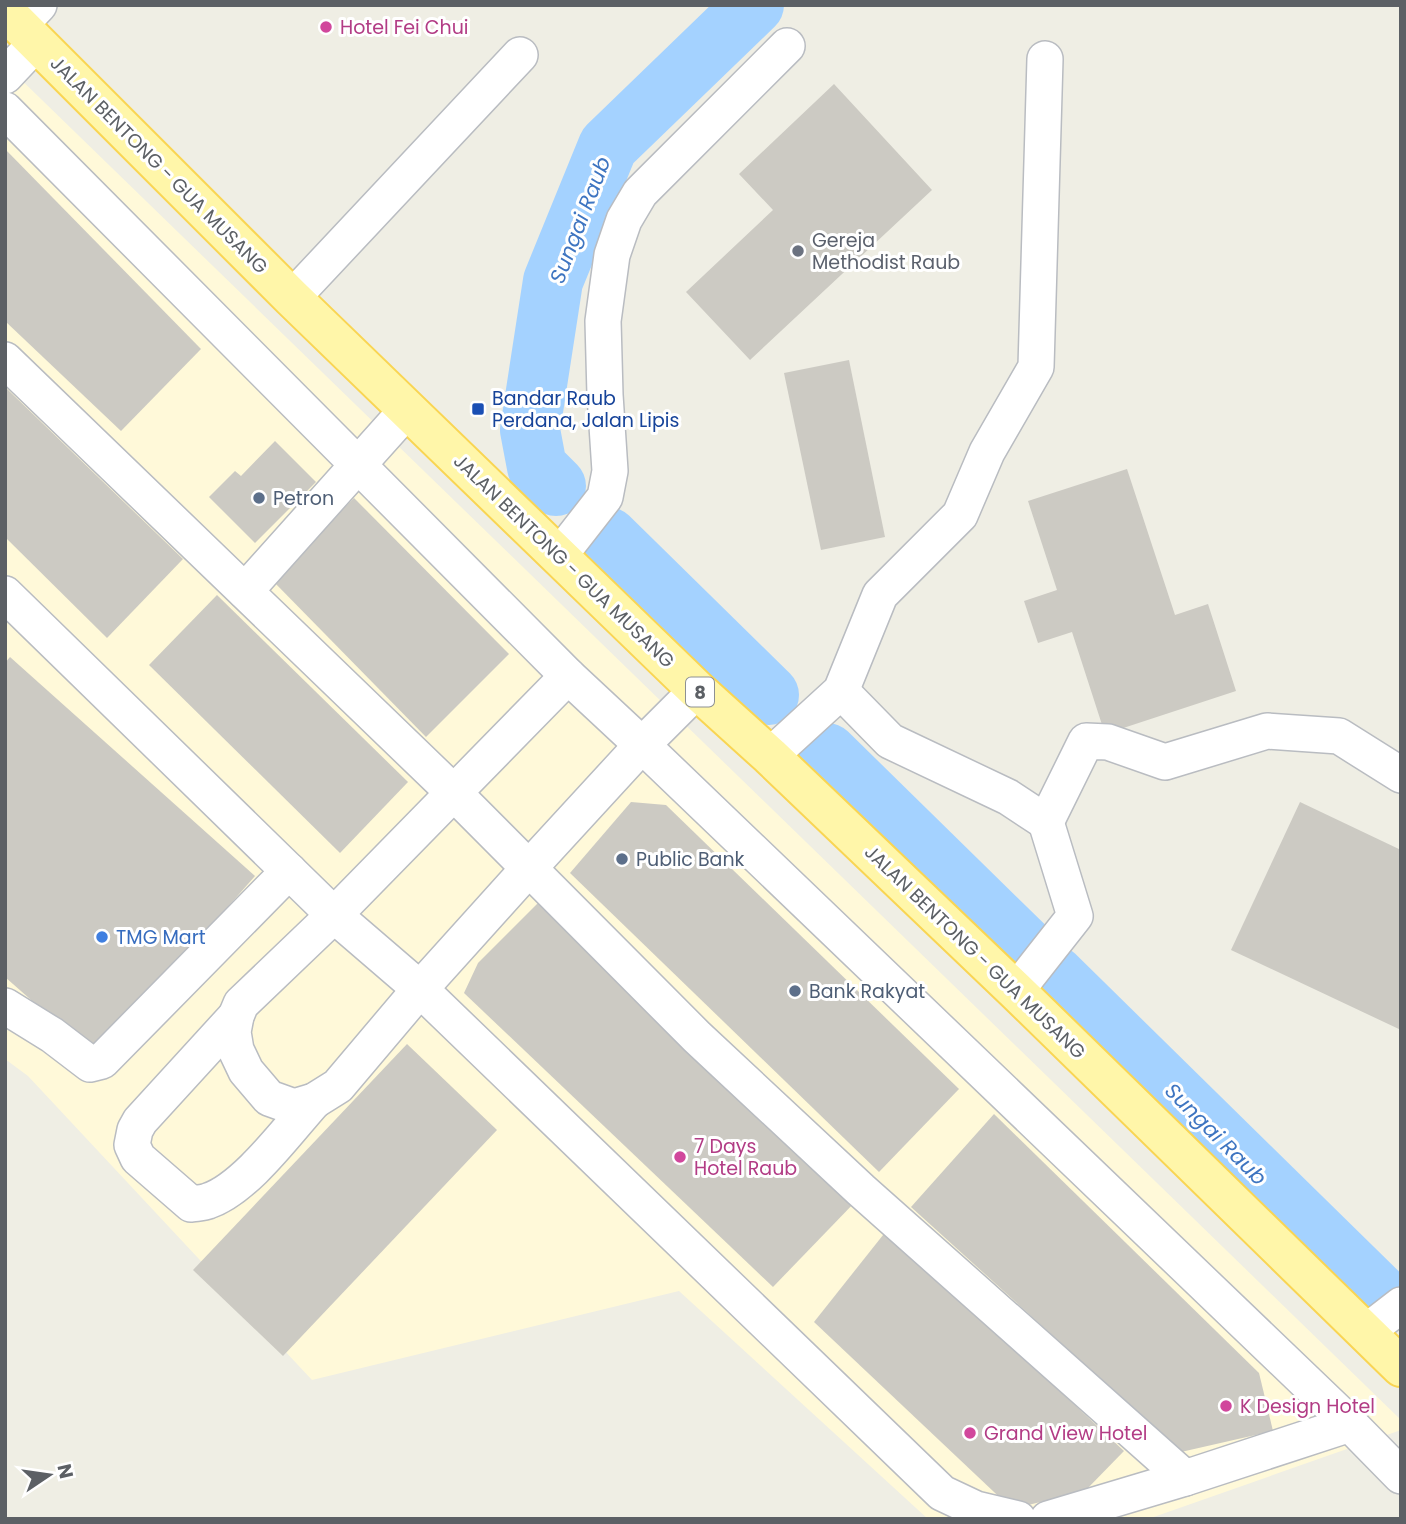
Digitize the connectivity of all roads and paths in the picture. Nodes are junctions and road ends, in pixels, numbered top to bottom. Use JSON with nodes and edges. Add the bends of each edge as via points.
{"nodes":[{"id":1,"x":25,"y":21,"type":"edge"},
{"id":2,"x":787,"y":46,"type":"dead end"},
{"id":3,"x":520,"y":55,"type":"dead end"},
{"id":4,"x":1045,"y":59,"type":"dead end"},
{"id":5,"x":5,"y":76,"type":"edge"},
{"id":6,"x":5,"y":110,"type":"edge"},
{"id":7,"x":292,"y":298,"type":"junction"},
{"id":8,"x":5,"y":360,"type":"edge"},
{"id":9,"x":407,"y":410,"type":"junction"},
{"id":10,"x":357,"y":464,"type":"junction"},
{"id":11,"x":559,"y":556,"type":"junction"},
{"id":12,"x":244,"y":591,"type":"junction"},
{"id":13,"x":11,"y":612,"type":"edge"},
{"id":14,"x":568,"y":676,"type":"junction"},
{"id":15,"x":697,"y":690,"type":"junction"},
{"id":16,"x":841,"y":691,"type":"junction"},
{"id":17,"x":642,"y":745,"type":"junction"},
{"id":18,"x":770,"y":756,"type":"junction"},
{"id":19,"x":1401,"y":775,"type":"edge"},
{"id":20,"x":453,"y":792,"type":"junction"},
{"id":21,"x":1046,"y":822,"type":"junction"},
{"id":22,"x":529,"y":868,"type":"junction"},
{"id":23,"x":289,"y":871,"type":"junction"},
{"id":24,"x":334,"y":915,"type":"junction"},
{"id":25,"x":420,"y":989,"type":"junction"},
{"id":26,"x":1016,"y":991,"type":"junction"},
{"id":27,"x":5,"y":1006,"type":"edge"},
{"id":28,"x":236,"y":1016,"type":"junction"},
{"id":29,"x":314,"y":1101,"type":"junction"},
{"id":30,"x":1401,"y":1305,"type":"edge"},
{"id":31,"x":1366,"y":1332,"type":"junction"},
{"id":32,"x":1401,"y":1367,"type":"edge"},
{"id":33,"x":1350,"y":1424,"type":"junction"},
{"id":34,"x":1401,"y":1476,"type":"edge"},
{"id":35,"x":1185,"y":1478,"type":"junction"},
{"id":36,"x":1018,"y":1519,"type":"edge"},
{"id":37,"x":1048,"y":1519,"type":"edge"}],
"edges":[{"from":1,"to":5,"type":"street"},
{"from":1,"to":7,"type":"main road","name":"JALAN BENTONG - GUA MUSANG","number":"8"},
{"from":2,"to":11,"type":"street","via":[[640,193],[624,220],[612,255],[603,321],[610,471],[605,496]]},
{"from":3,"to":7,"type":"street"},
{"from":4,"to":16,"type":"street","via":[[1036,366],[987,452],[960,515],[880,595]]},
{"from":6,"to":10,"type":"street"},
{"from":7,"to":9,"type":"main road","name":"JALAN BENTONG - GUA MUSANG","number":"8"},
{"from":8,"to":12,"type":"street"},
{"from":9,"to":10,"type":"street"},
{"from":9,"to":11,"type":"main road","name":"JALAN BENTONG - GUA MUSANG","number":"8"},
{"from":10,"to":12,"type":"street"},
{"from":10,"to":14,"type":"street"},
{"from":11,"to":15,"type":"main road","name":"JALAN BENTONG - GUA MUSANG","number":"8"},
{"from":12,"to":20,"type":"street"},
{"from":13,"to":23,"type":"street"},
{"from":14,"to":17,"type":"street"},
{"from":14,"to":20,"type":"street"},
{"from":15,"to":17,"type":"street"},
{"from":15,"to":18,"type":"main road","name":"JALAN BENTONG - GUA MUSANG","number":"8"},
{"from":16,"to":18,"type":"street"},
{"from":16,"to":21,"type":"street","via":[[890,741],[1008,796]]},
{"from":17,"to":22,"type":"street"},
{"from":17,"to":33,"type":"street"},
{"from":18,"to":26,"type":"main road","name":"JALAN BENTONG - GUA MUSANG","number":"8"},
{"from":19,"to":21,"type":"street","via":[[1339,736],[1266,731],[1166,762],[1108,742],[1086,741]]},
{"from":20,"to":22,"type":"street"},
{"from":20,"to":24,"type":"street"},
{"from":21,"to":26,"type":"street","via":[[1075,916]]},
{"from":22,"to":25,"type":"street"},
{"from":22,"to":35,"type":"street","via":[[697,1037],[851,1181]]},
{"from":23,"to":24,"type":"street"},
{"from":23,"to":27,"type":"street","via":[[102,1061],[90,1064]]},
{"from":24,"to":25,"type":"street"},
{"from":24,"to":28,"type":"street","via":[[241,1004]]},
{"from":25,"to":29,"type":"street","via":[[338,1086]]},
{"from":25,"to":36,"type":"street","via":[[942,1493],[976,1509]]},
{"from":26,"to":31,"type":"main road","name":"JALAN BENTONG - GUA MUSANG","number":"8"},
{"from":28,"to":29,"type":"street","via":[[236,1050],[246,1071],[269,1098],[293,1107]]},
{"from":28,"to":29,"type":"street","via":[[140,1121],[132,1144],[138,1158],[191,1204],[207,1202],[250,1172]]},
{"from":30,"to":31,"type":"street"},
{"from":31,"to":32,"type":"main road","name":"JALAN BENTONG - GUA MUSANG","number":"8"},
{"from":33,"to":34,"type":"street"},
{"from":33,"to":35,"type":"street"},
{"from":35,"to":37,"type":"street"}]}
